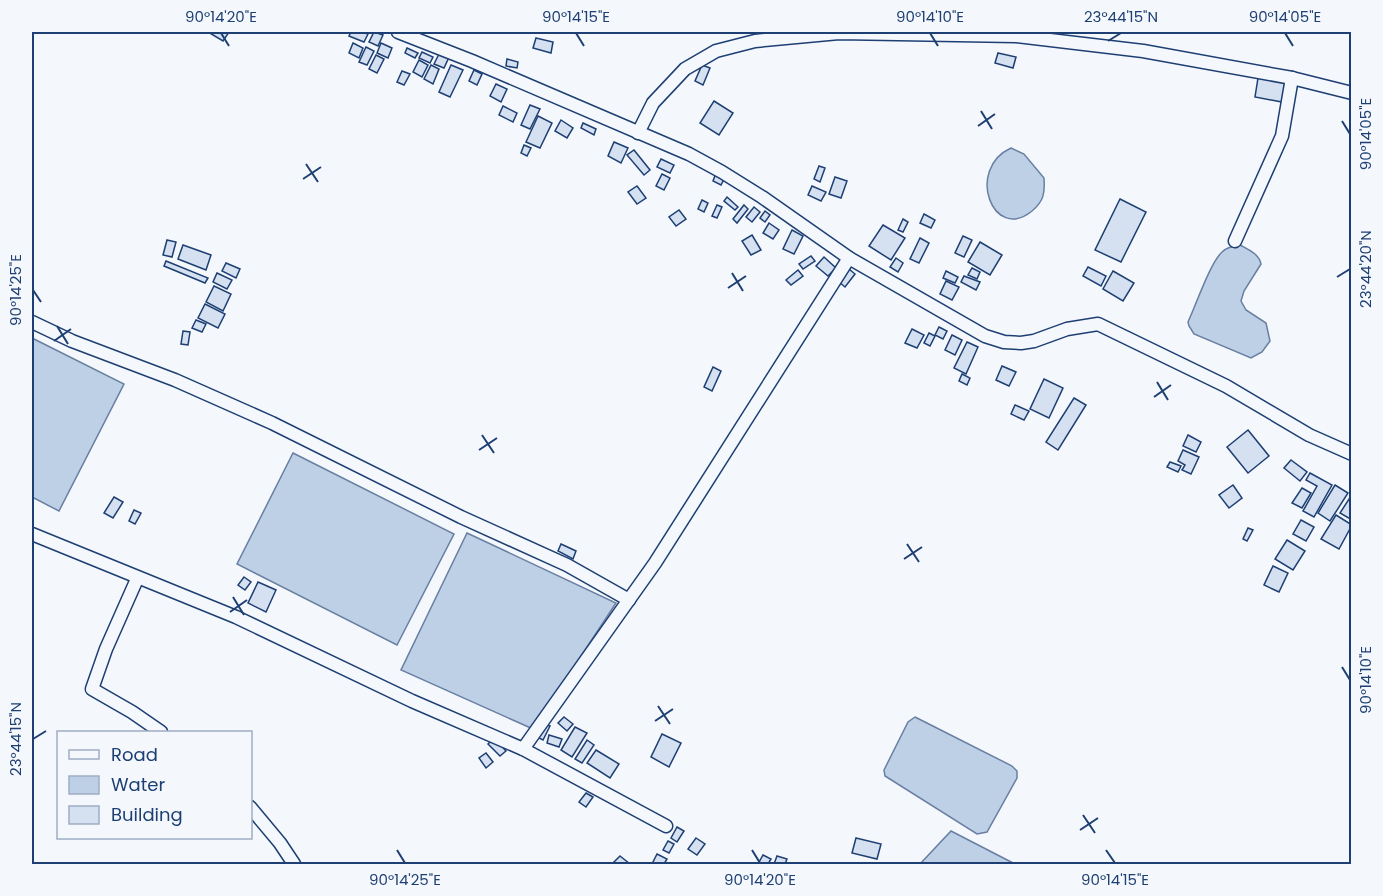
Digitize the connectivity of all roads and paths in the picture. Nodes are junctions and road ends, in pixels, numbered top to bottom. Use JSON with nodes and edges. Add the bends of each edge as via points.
{"nodes":[{"id":1,"x":398,"y":32,"type":"edge"},
{"id":2,"x":1292,"y":78,"type":"junction"},
{"id":3,"x":1352,"y":93,"type":"edge"},
{"id":4,"x":638,"y":133,"type":"junction"},
{"id":5,"x":1235,"y":241,"type":"dead end"},
{"id":6,"x":849,"y":258,"type":"junction"},
{"id":7,"x":32,"y":322,"type":"edge"},
{"id":8,"x":1352,"y":454,"type":"edge"},
{"id":9,"x":32,"y":534,"type":"edge"},
{"id":10,"x":137,"y":579,"type":"junction"},
{"id":11,"x":629,"y":600,"type":"junction"},
{"id":12,"x":160,"y":731,"type":"edge"},
{"id":13,"x":523,"y":749,"type":"junction"},
{"id":14,"x":252,"y":809,"type":"edge"},
{"id":15,"x":666,"y":826,"type":"dead end"},
{"id":16,"x":294,"y":864,"type":"edge"}],
"edges":[{"from":1,"to":4,"type":"street"},
{"from":2,"to":3,"type":"street"},
{"from":2,"to":4,"type":"street","via":[[1143,51],[1016,36],[839,33],[755,41],[716,51],[685,69],[654,104]]},
{"from":2,"to":5,"type":"street","via":[[1281,136]]},
{"from":4,"to":6,"type":"street","via":[[722,172]]},
{"from":6,"to":8,"type":"street","via":[[985,336],[1004,342],[1034,341],[1067,329],[1098,324],[1226,386],[1310,435]]},
{"from":6,"to":11,"type":"street"},
{"from":7,"to":11,"type":"street","via":[[272,423],[567,565]]},
{"from":9,"to":10,"type":"street"},
{"from":10,"to":12,"type":"street","via":[[92,689]]},
{"from":10,"to":13,"type":"street","via":[[236,617]]},
{"from":11,"to":13,"type":"street"},
{"from":13,"to":15,"type":"street"},
{"from":14,"to":16,"type":"street"}]}
